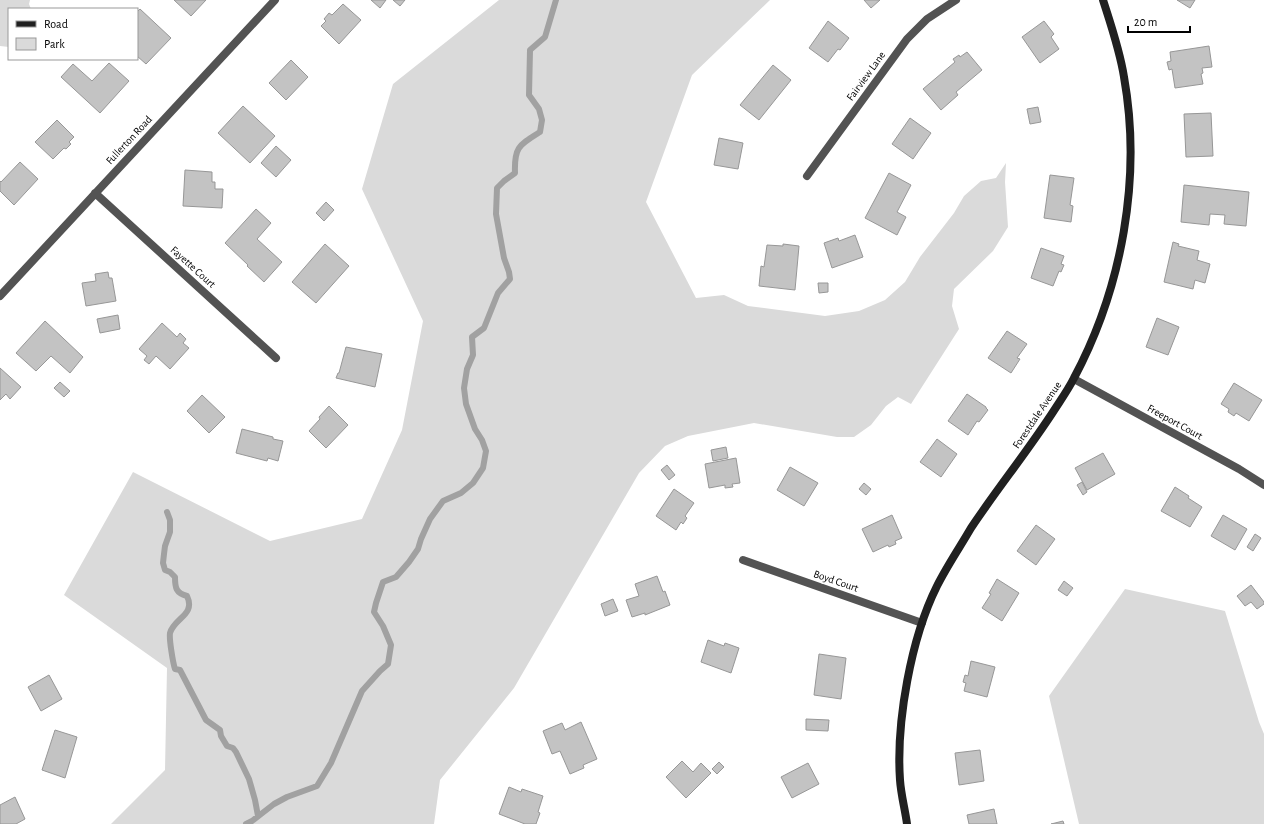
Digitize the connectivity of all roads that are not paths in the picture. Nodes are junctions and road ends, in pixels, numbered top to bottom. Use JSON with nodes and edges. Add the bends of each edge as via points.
{"nodes":[{"id":1,"x":275,"y":0,"type":"edge"},
{"id":2,"x":956,"y":0,"type":"edge"},
{"id":3,"x":1104,"y":0,"type":"edge"},
{"id":4,"x":807,"y":176,"type":"dead end"},
{"id":5,"x":95,"y":192,"type":"junction"},
{"id":6,"x":0,"y":296,"type":"edge"},
{"id":7,"x":276,"y":358,"type":"dead end"},
{"id":8,"x":1074,"y":379,"type":"junction"},
{"id":9,"x":1264,"y":485,"type":"edge"},
{"id":10,"x":743,"y":560,"type":"dead end"},
{"id":11,"x":922,"y":623,"type":"junction"},
{"id":12,"x":907,"y":824,"type":"edge"}],
"edges":[{"from":1,"to":5,"type":"street","name":"Fullerton Road"},
{"from":2,"to":4,"type":"street","name":"Fairview Lane","via":[[927,19],[907,38]]},
{"from":3,"to":8,"type":"street","name":"Forestdale Avenue","via":[[1124,76],[1130,121],[1131,165],[1127,212],[1119,258],[1093,338]]},
{"from":5,"to":6,"type":"street","name":"Fullerton Road"},
{"from":5,"to":7,"type":"street","name":"Fayette Court"},
{"from":8,"to":9,"type":"street","name":"Freeport Court"},
{"from":8,"to":11,"type":"street","name":"Forestdale Avenue","via":[[971,529],[937,586]]},
{"from":10,"to":11,"type":"street","name":"Boyd Court"},
{"from":11,"to":12,"type":"street","name":"Forestdale Avenue","via":[[903,704],[900,743],[900,781]]}]}
